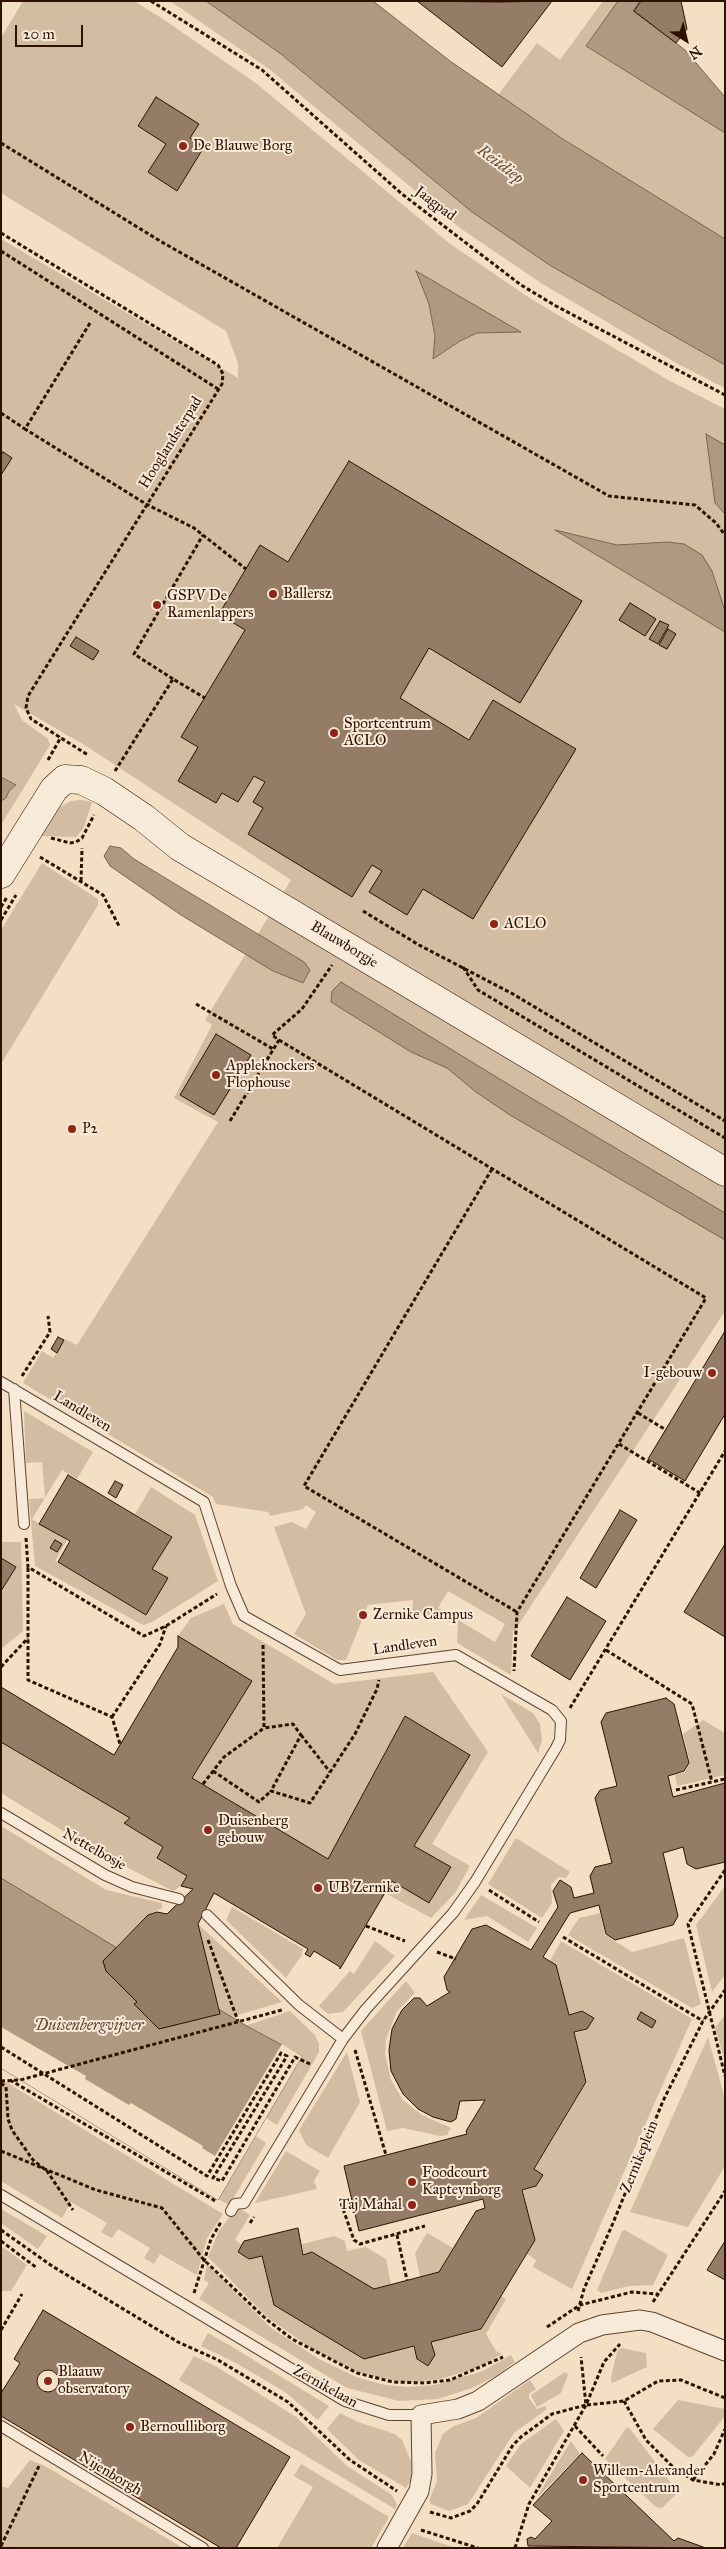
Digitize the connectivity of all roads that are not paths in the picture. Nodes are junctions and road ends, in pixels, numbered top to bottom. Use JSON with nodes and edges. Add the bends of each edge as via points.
{"nodes":[{"id":1,"x":5,"y":884,"type":"edge"},
{"id":2,"x":725,"y":1172,"type":"edge"},
{"id":3,"x":1,"y":1382,"type":"edge"},
{"id":4,"x":14,"y":1389,"type":"junction"},
{"id":5,"x":24,"y":1524,"type":"road end"},
{"id":6,"x":1,"y":1813,"type":"edge"},
{"id":7,"x":179,"y":1899,"type":"dead end"},
{"id":8,"x":207,"y":1915,"type":"road end"},
{"id":9,"x":343,"y":2039,"type":"junction"},
{"id":10,"x":1,"y":2195,"type":"edge"},
{"id":11,"x":231,"y":2210,"type":"road end"},
{"id":12,"x":725,"y":2351,"type":"edge"},
{"id":13,"x":421,"y":2416,"type":"junction"},
{"id":14,"x":1,"y":2426,"type":"edge"},
{"id":15,"x":203,"y":2548,"type":"edge"},
{"id":16,"x":387,"y":2548,"type":"edge"}],
"edges":[{"from":1,"to":2,"type":"street","name":"Blauwborgje","via":[[54,789],[65,779],[81,780],[124,804],[188,852]]},
{"from":3,"to":4,"type":"lane","name":"Landleven"},
{"from":4,"to":5,"type":"lane"},
{"from":4,"to":9,"type":"lane","name":"Landleven","via":[[204,1502],[244,1616],[340,1670],[456,1655],[552,1710],[562,1721],[556,1748],[475,1882],[453,1913]]},
{"from":6,"to":7,"type":"lane","name":"Nettelbosje","via":[[105,1875],[132,1887]]},
{"from":8,"to":9,"type":"lane","via":[[299,2005]]},
{"from":9,"to":11,"type":"lane","via":[[244,2203],[235,2204]]},
{"from":10,"to":13,"type":"lane","name":"Zernikelaan","via":[[345,2401],[389,2415]]},
{"from":12,"to":13,"type":"street","name":"Zernikelaan","via":[[640,2320],[602,2325],[578,2333],[478,2400],[458,2409]]},
{"from":13,"to":16,"type":"street","via":[[422,2474],[419,2491]]},
{"from":14,"to":15,"type":"lane","name":"Nijenborgh"}]}
